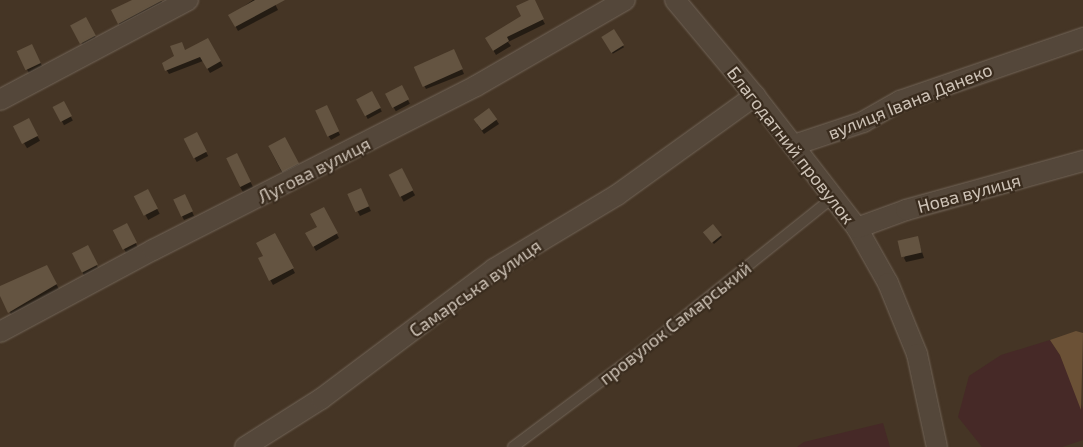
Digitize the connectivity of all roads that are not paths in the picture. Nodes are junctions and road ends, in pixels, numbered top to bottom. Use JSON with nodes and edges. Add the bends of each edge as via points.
{"nodes":[{"id":1,"x":188,"y":0,"type":"edge"},
{"id":2,"x":625,"y":0,"type":"edge"},
{"id":3,"x":675,"y":0,"type":"edge"},
{"id":4,"x":1083,"y":38,"type":"edge"},
{"id":5,"x":755,"y":96,"type":"junction"},
{"id":6,"x":0,"y":100,"type":"edge"},
{"id":7,"x":794,"y":145,"type":"junction"},
{"id":8,"x":1083,"y":161,"type":"edge"},
{"id":9,"x":835,"y":196,"type":"junction"},
{"id":10,"x":857,"y":228,"type":"junction"},
{"id":11,"x":0,"y":332,"type":"edge"},
{"id":12,"x":245,"y":447,"type":"edge"},
{"id":13,"x":513,"y":447,"type":"edge"},
{"id":14,"x":937,"y":447,"type":"edge"}],
"edges":[{"from":1,"to":6,"type":"street"},
{"from":2,"to":11,"type":"street","name":"Лугова вулиця","via":[[476,86],[153,250]]},
{"from":3,"to":5,"type":"street","name":"Благодатний провулок"},
{"from":4,"to":7,"type":"street","name":"вулиця Івана Данеко","via":[[900,101],[863,122]]},
{"from":5,"to":7,"type":"street","name":"Благодатний провулок"},
{"from":5,"to":12,"type":"street","name":"Самарська вулиця","via":[[617,195],[494,270],[321,399]]},
{"from":7,"to":9,"type":"street","name":"Благодатний провулок"},
{"from":8,"to":10,"type":"street","name":"Нова вулиця","via":[[906,210]]},
{"from":9,"to":10,"type":"street","name":"Благодатний провулок"},
{"from":9,"to":13,"type":"lane","name":"провулок Самарський","via":[[640,352]]},
{"from":10,"to":14,"type":"street","name":"Благодатний провулок","via":[[888,283],[917,354]]}]}
